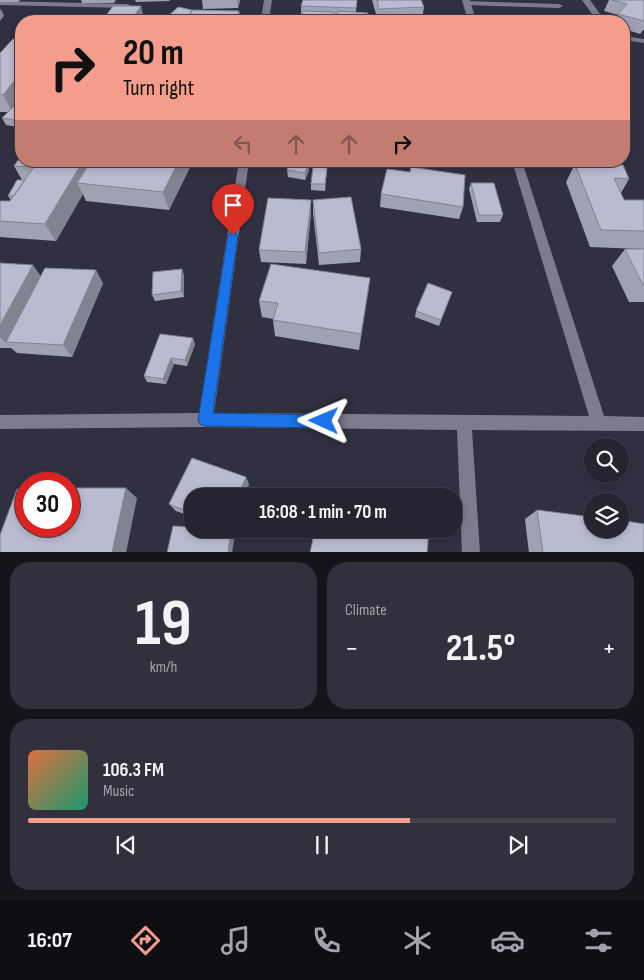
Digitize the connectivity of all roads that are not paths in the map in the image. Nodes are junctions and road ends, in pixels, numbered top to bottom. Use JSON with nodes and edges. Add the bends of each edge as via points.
{"nodes":[{"id":1,"x":268,"y":0,"type":"edge"},
{"id":2,"x":586,"y":0,"type":"edge"},
{"id":3,"x":466,"y":1,"type":"edge"},
{"id":4,"x":0,"y":4,"type":"edge"},
{"id":5,"x":132,"y":6,"type":"edge"},
{"id":6,"x":559,"y":6,"type":"dead end"},
{"id":7,"x":266,"y":15,"type":"edge"},
{"id":8,"x":470,"y":15,"type":"edge"},
{"id":9,"x":597,"y":15,"type":"edge"},
{"id":10,"x":630,"y":39,"type":"edge"},
{"id":11,"x":644,"y":41,"type":"edge"},
{"id":12,"x":243,"y":167,"type":"edge"},
{"id":13,"x":519,"y":167,"type":"edge"},
{"id":14,"x":205,"y":420,"type":"junction"},
{"id":15,"x":0,"y":422,"type":"edge"},
{"id":16,"x":464,"y":423,"type":"junction"},
{"id":17,"x":599,"y":423,"type":"junction"},
{"id":18,"x":644,"y":424,"type":"edge"},
{"id":19,"x":471,"y":552,"type":"edge"}],
"edges":[{"from":1,"to":7,"type":"street"},
{"from":2,"to":9,"type":"street"},
{"from":3,"to":6,"type":"street"},
{"from":3,"to":8,"type":"street"},
{"from":4,"to":5,"type":"street"},
{"from":10,"to":11,"type":"street"},
{"from":12,"to":14,"type":"street"},
{"from":13,"to":17,"type":"street"},
{"from":14,"to":15,"type":"street"},
{"from":14,"to":16,"type":"street"},
{"from":16,"to":17,"type":"street"},
{"from":16,"to":19,"type":"street"},
{"from":17,"to":18,"type":"street"}]}
